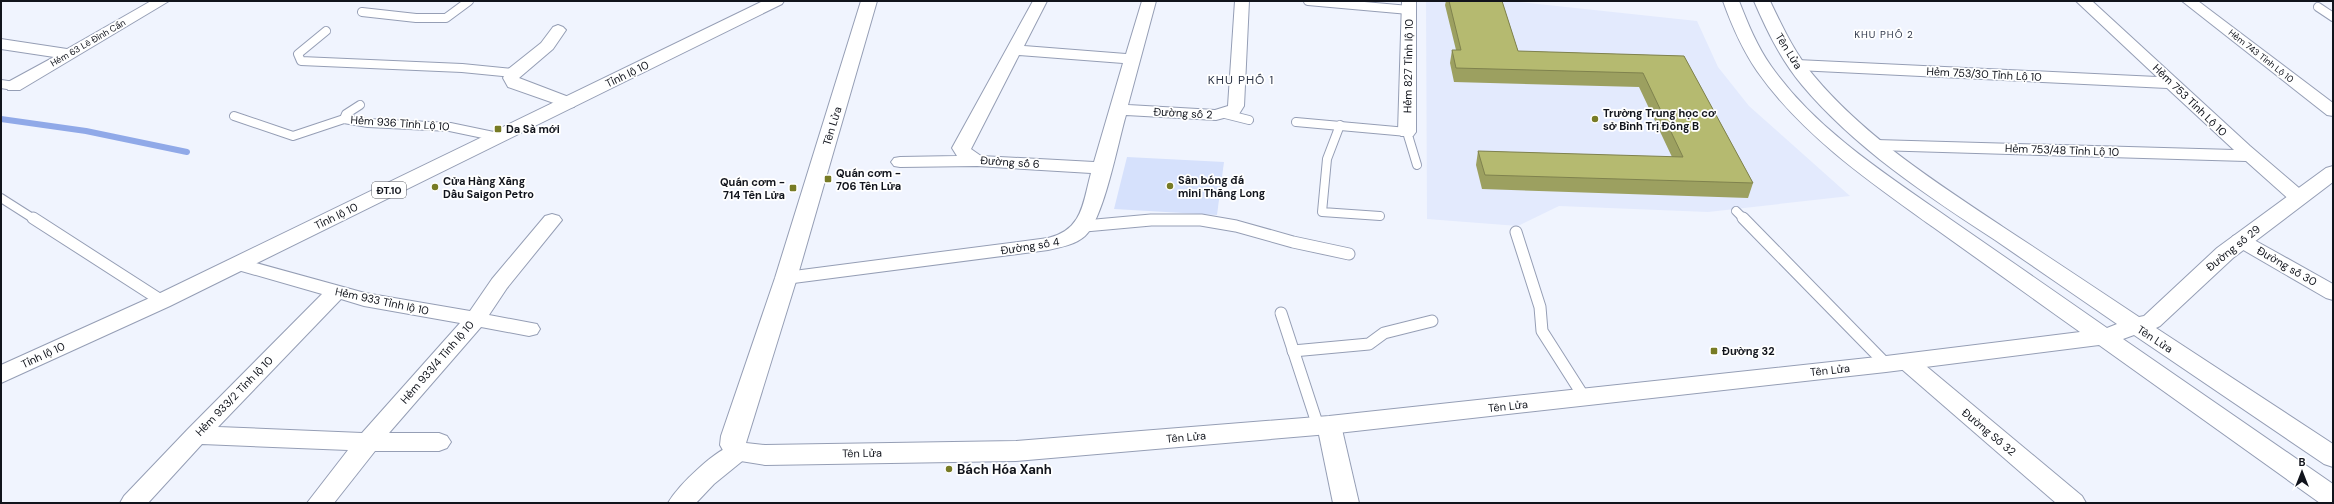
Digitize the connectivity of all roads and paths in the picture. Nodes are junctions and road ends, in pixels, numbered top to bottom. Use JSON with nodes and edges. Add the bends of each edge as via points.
{"nodes":[{"id":1,"x":162,"y":1,"type":"edge"},
{"id":2,"x":469,"y":1,"type":"edge"},
{"id":3,"x":775,"y":1,"type":"edge"},
{"id":4,"x":869,"y":1,"type":"edge"},
{"id":5,"x":1040,"y":1,"type":"edge"},
{"id":6,"x":1149,"y":1,"type":"edge"},
{"id":7,"x":1242,"y":1,"type":"edge"},
{"id":8,"x":1308,"y":1,"type":"edge"},
{"id":9,"x":1731,"y":1,"type":"edge"},
{"id":10,"x":1762,"y":1,"type":"edge"},
{"id":11,"x":2083,"y":1,"type":"edge"},
{"id":12,"x":2189,"y":1,"type":"edge"},
{"id":13,"x":1409,"y":5,"type":"edge"},
{"id":14,"x":2318,"y":7,"type":"dead end"},
{"id":15,"x":362,"y":12,"type":"dead end"},
{"id":16,"x":2333,"y":17,"type":"edge"},
{"id":17,"x":558,"y":30,"type":"dead end"},
{"id":18,"x":326,"y":31,"type":"dead end"},
{"id":19,"x":1,"y":44,"type":"edge"},
{"id":20,"x":1012,"y":50,"type":"junction"},
{"id":21,"x":69,"y":54,"type":"junction"},
{"id":22,"x":1133,"y":59,"type":"junction"},
{"id":23,"x":1797,"y":65,"type":"junction"},
{"id":24,"x":513,"y":73,"type":"junction"},
{"id":25,"x":2172,"y":83,"type":"junction"},
{"id":26,"x":8,"y":85,"type":"edge"},
{"id":27,"x":568,"y":103,"type":"junction"},
{"id":28,"x":360,"y":105,"type":"dead end"},
{"id":29,"x":1118,"y":109,"type":"junction"},
{"id":30,"x":2333,"y":111,"type":"edge"},
{"id":31,"x":1225,"y":114,"type":"junction"},
{"id":32,"x":234,"y":116,"type":"dead end"},
{"id":33,"x":344,"y":119,"type":"junction"},
{"id":34,"x":1249,"y":120,"type":"dead end"},
{"id":35,"x":1296,"y":122,"type":"dead end"},
{"id":36,"x":1340,"y":126,"type":"junction"},
{"id":37,"x":1407,"y":132,"type":"junction"},
{"id":38,"x":498,"y":137,"type":"junction"},
{"id":39,"x":1876,"y":145,"type":"junction"},
{"id":40,"x":2248,"y":156,"type":"junction"},
{"id":41,"x":977,"y":161,"type":"junction"},
{"id":42,"x":900,"y":162,"type":"dead end"},
{"id":43,"x":1417,"y":165,"type":"dead end"},
{"id":44,"x":1101,"y":168,"type":"junction"},
{"id":45,"x":2333,"y":172,"type":"edge"},
{"id":46,"x":1,"y":198,"type":"edge"},
{"id":47,"x":2299,"y":198,"type":"junction"},
{"id":48,"x":1736,"y":211,"type":"dead end"},
{"id":49,"x":1380,"y":216,"type":"dead end"},
{"id":50,"x":552,"y":220,"type":"dead end"},
{"id":51,"x":1085,"y":226,"type":"junction"},
{"id":52,"x":1516,"y":232,"type":"dead end"},
{"id":53,"x":2240,"y":240,"type":"junction"},
{"id":54,"x":1349,"y":254,"type":"dead end"},
{"id":55,"x":238,"y":264,"type":"junction"},
{"id":56,"x":786,"y":278,"type":"junction"},
{"id":57,"x":336,"y":292,"type":"junction"},
{"id":58,"x":2333,"y":293,"type":"edge"},
{"id":59,"x":162,"y":301,"type":"junction"},
{"id":60,"x":1281,"y":313,"type":"dead end"},
{"id":61,"x":475,"y":320,"type":"junction"},
{"id":62,"x":1432,"y":321,"type":"dead end"},
{"id":63,"x":2137,"y":327,"type":"junction"},
{"id":64,"x":529,"y":328,"type":"dead end"},
{"id":65,"x":2103,"y":337,"type":"junction"},
{"id":66,"x":1293,"y":351,"type":"junction"},
{"id":67,"x":1896,"y":363,"type":"junction"},
{"id":68,"x":1,"y":375,"type":"edge"},
{"id":69,"x":1584,"y":397,"type":"junction"},
{"id":70,"x":1323,"y":426,"type":"junction"},
{"id":71,"x":196,"y":435,"type":"junction"},
{"id":72,"x":368,"y":442,"type":"junction"},
{"id":73,"x":439,"y":442,"type":"dead end"},
{"id":74,"x":737,"y":452,"type":"junction"},
{"id":75,"x":2333,"y":457,"type":"edge"},
{"id":76,"x":2333,"y":498,"type":"edge"},
{"id":77,"x":134,"y":503,"type":"edge"},
{"id":78,"x":320,"y":503,"type":"edge"},
{"id":79,"x":681,"y":503,"type":"edge"},
{"id":80,"x":1346,"y":503,"type":"edge"},
{"id":81,"x":2073,"y":503,"type":"edge"}],
"edges":[{"from":1,"to":21,"type":"street","name":"Hẻm 63 Lê Đình Cẩn"},
{"from":2,"to":15,"type":"lane","via":[[446,18],[416,18]]},
{"from":3,"to":27,"type":"main road","name":"Tỉnh lộ 10","number":"ĐT.10"},
{"from":4,"to":56,"type":"main road","name":"Tên Lửa"},
{"from":5,"to":20,"type":"street","name":"Đường số 6"},
{"from":6,"to":22,"type":"street"},
{"from":7,"to":31,"type":"street","name":"Đường số 2","via":[[1236,106]]},
{"from":8,"to":13,"type":"lane"},
{"from":9,"to":65,"type":"main road","via":[[1750,46],[1762,64],[1819,128],[1905,197]]},
{"from":10,"to":23,"type":"main road","name":"Tên Lửa","via":[[1784,47]]},
{"from":11,"to":25,"type":"street","name":"Hẻm 753 Tỉnh Lộ 10"},
{"from":12,"to":30,"type":"street","name":"Hẻm 743 Tỉnh Lộ 10"},
{"from":13,"to":37,"type":"street","name":"Hẻm 827 Tỉnh lộ 10"},
{"from":14,"to":16,"type":"lane"},
{"from":17,"to":24,"type":"street","via":[[547,46]]},
{"from":18,"to":24,"type":"lane","via":[[298,54],[301,62],[462,68]]},
{"from":19,"to":21,"type":"street"},
{"from":20,"to":22,"type":"street"},
{"from":20,"to":41,"type":"street","name":"Đường số 6","via":[[961,148]]},
{"from":21,"to":26,"type":"street","name":"Hẻm 63 Lê Đình Cẩn"},
{"from":22,"to":29,"type":"street"},
{"from":23,"to":25,"type":"street","name":"Hẻm 753/30 Tỉnh Lộ 10"},
{"from":23,"to":39,"type":"main road","name":"Tên Lửa","via":[[1831,104]]},
{"from":24,"to":27,"type":"street","via":[[514,83]]},
{"from":25,"to":40,"type":"street","name":"Hẻm 753 Tỉnh Lộ 10"},
{"from":27,"to":38,"type":"main road","name":"Tỉnh lộ 10","number":"ĐT.10"},
{"from":28,"to":33,"type":"lane","via":[[346,114]]},
{"from":29,"to":31,"type":"street","name":"Đường số 2"},
{"from":29,"to":44,"type":"street"},
{"from":31,"to":34,"type":"lane"},
{"from":32,"to":33,"type":"lane","name":"Hẻm 936 Tỉnh Lộ 10","via":[[293,136]]},
{"from":33,"to":38,"type":"lane","name":"Hẻm 936 Tỉnh Lộ 10","via":[[368,123],[450,127]]},
{"from":35,"to":36,"type":"lane"},
{"from":36,"to":37,"type":"lane"},
{"from":36,"to":49,"type":"lane","via":[[1327,159],[1322,212]]},
{"from":37,"to":43,"type":"lane"},
{"from":38,"to":55,"type":"main road","name":"Tỉnh lộ 10","number":"ĐT.10"},
{"from":39,"to":40,"type":"street","name":"Hẻm 753/48 Tỉnh Lộ 10"},
{"from":39,"to":63,"type":"main road","name":"Tên Lửa","via":[[1942,194]]},
{"from":40,"to":47,"type":"street","name":"Hẻm 753 Tỉnh Lộ 10"},
{"from":41,"to":42,"type":"street","name":"Đường số 6"},
{"from":41,"to":44,"type":"street","name":"Đường số 6"},
{"from":44,"to":51,"type":"street"},
{"from":45,"to":47,"type":"main road","name":"Đường số 29"},
{"from":46,"to":59,"type":"lane"},
{"from":47,"to":53,"type":"main road","name":"Đường số 29"},
{"from":48,"to":67,"type":"lane"},
{"from":50,"to":61,"type":"street","name":"Hẻm 933/4 Tỉnh lộ 10","via":[[499,284]]},
{"from":51,"to":54,"type":"lane","via":[[1164,220],[1214,221]]},
{"from":51,"to":56,"type":"street","name":"Đường số 4","via":[[1078,234],[1048,244]]},
{"from":52,"to":69,"type":"lane","via":[[1540,307],[1542,331]]},
{"from":53,"to":58,"type":"street","name":"Đường số 30"},
{"from":53,"to":63,"type":"main road","name":"Đường số 29","via":[[2152,321]]},
{"from":55,"to":57,"type":"street","name":"Hẻm 933 Tỉnh lộ 10"},
{"from":55,"to":59,"type":"main road","name":"Tỉnh lộ 10","number":"ĐT.10"},
{"from":56,"to":74,"type":"main road","name":"Tên Lửa","via":[[734,436],[733,445]]},
{"from":57,"to":61,"type":"street","name":"Hẻm 933 Tỉnh lộ 10"},
{"from":57,"to":71,"type":"street","name":"Hẻm 933/2 Tỉnh lộ 10"},
{"from":59,"to":68,"type":"main road","name":"Tỉnh lộ 10","number":"ĐT.10"},
{"from":60,"to":66,"type":"lane"},
{"from":61,"to":64,"type":"street","name":"Hẻm 933 Tỉnh lộ 10"},
{"from":61,"to":72,"type":"street","name":"Hẻm 933/4 Tỉnh lộ 10"},
{"from":62,"to":66,"type":"lane","via":[[1384,332],[1369,344]]},
{"from":63,"to":65,"type":"main road","name":"Đường số 29"},
{"from":63,"to":75,"type":"main road","name":"Tên Lửa"},
{"from":65,"to":67,"type":"main road","name":"Tên Lửa"},
{"from":65,"to":76,"type":"main road"},
{"from":66,"to":70,"type":"lane"},
{"from":67,"to":69,"type":"main road","name":"Tên Lửa"},
{"from":67,"to":81,"type":"street","name":"Đường Số 32"},
{"from":69,"to":70,"type":"main road","name":"Tên Lửa"},
{"from":70,"to":74,"type":"main road","name":"Tên Lửa","via":[[1016,451],[765,454]]},
{"from":70,"to":80,"type":"street"},
{"from":71,"to":72,"type":"street"},
{"from":71,"to":77,"type":"street","name":"Hẻm 933/2 Tỉnh lộ 10"},
{"from":72,"to":73,"type":"street"},
{"from":72,"to":78,"type":"street","name":"Hẻm 933/4 Tỉnh lộ 10"},
{"from":74,"to":79,"type":"street","via":[[705,478]]}]}
